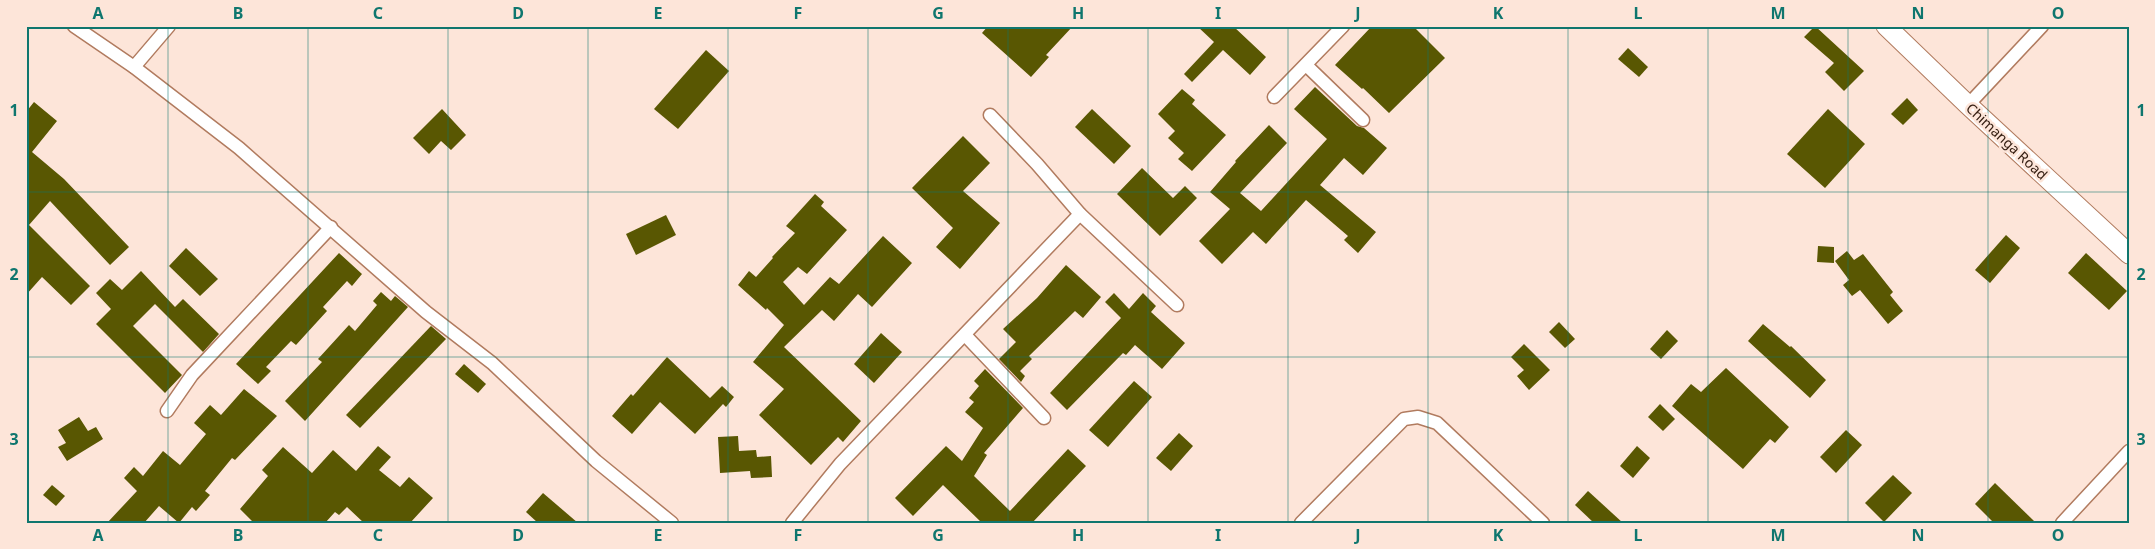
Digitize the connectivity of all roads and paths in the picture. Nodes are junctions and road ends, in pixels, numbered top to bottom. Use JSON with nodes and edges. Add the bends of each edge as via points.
{"nodes":[{"id":1,"x":74,"y":26,"type":"edge"},
{"id":2,"x":169,"y":26,"type":"edge"},
{"id":3,"x":1343,"y":26,"type":"edge"},
{"id":4,"x":1886,"y":26,"type":"edge"},
{"id":5,"x":2042,"y":26,"type":"edge"},
{"id":6,"x":1306,"y":64,"type":"junction"},
{"id":7,"x":134,"y":67,"type":"junction"},
{"id":8,"x":1274,"y":98,"type":"dead end"},
{"id":9,"x":1968,"y":105,"type":"junction"},
{"id":10,"x":990,"y":115,"type":"dead end"},
{"id":11,"x":1363,"y":120,"type":"dead end"},
{"id":12,"x":1080,"y":214,"type":"junction"},
{"id":13,"x":330,"y":227,"type":"junction"},
{"id":14,"x":2129,"y":254,"type":"edge"},
{"id":15,"x":1177,"y":305,"type":"dead end"},
{"id":16,"x":965,"y":335,"type":"junction"},
{"id":17,"x":167,"y":411,"type":"dead end"},
{"id":18,"x":1044,"y":418,"type":"dead end"},
{"id":19,"x":2129,"y":451,"type":"edge"},
{"id":20,"x":672,"y":523,"type":"edge"},
{"id":21,"x":792,"y":523,"type":"edge"},
{"id":22,"x":1301,"y":523,"type":"edge"},
{"id":23,"x":1543,"y":523,"type":"edge"},
{"id":24,"x":2062,"y":523,"type":"edge"}],
"edges":[{"from":1,"to":7,"type":"street"},
{"from":2,"to":7,"type":"street"},
{"from":3,"to":6,"type":"street"},
{"from":4,"to":9,"type":"street","name":"Chimanga Road"},
{"from":5,"to":9,"type":"street"},
{"from":6,"to":8,"type":"street"},
{"from":6,"to":11,"type":"street"},
{"from":7,"to":13,"type":"street","via":[[239,148]]},
{"from":9,"to":14,"type":"street","name":"Chimanga Road"},
{"from":10,"to":12,"type":"street"},
{"from":12,"to":15,"type":"street"},
{"from":12,"to":16,"type":"street"},
{"from":13,"to":17,"type":"street","via":[[192,376]]},
{"from":13,"to":20,"type":"street","via":[[426,312],[492,362],[596,461]]},
{"from":16,"to":18,"type":"street"},
{"from":16,"to":21,"type":"street","via":[[840,464]]},
{"from":19,"to":24,"type":"street"},
{"from":22,"to":23,"type":"street","via":[[1404,419],[1418,417],[1438,423]]}]}
